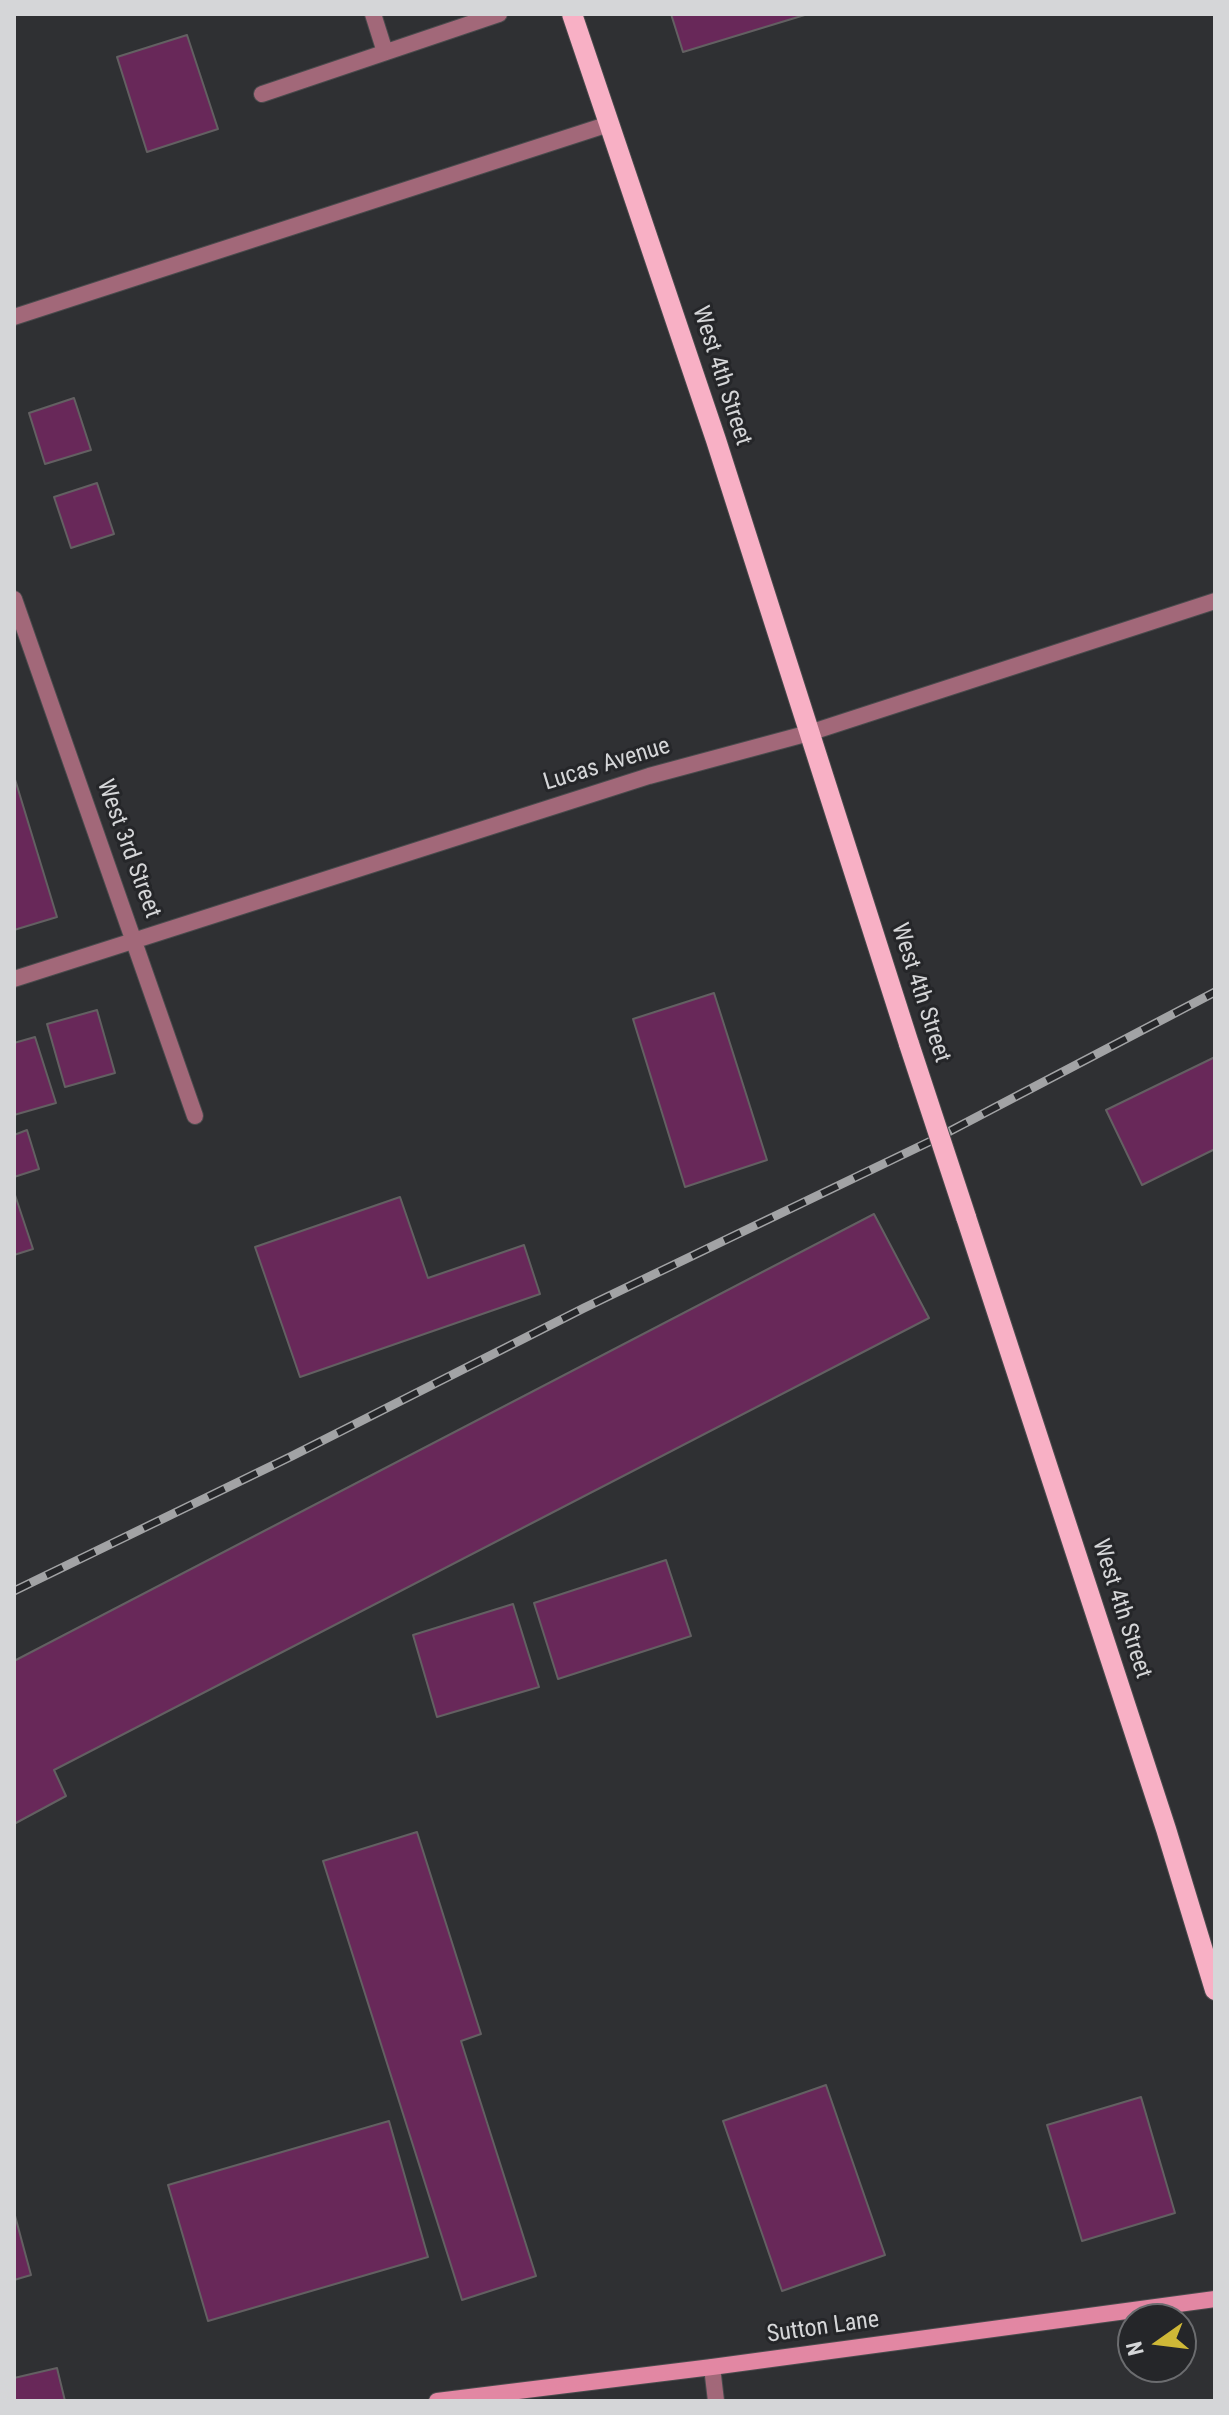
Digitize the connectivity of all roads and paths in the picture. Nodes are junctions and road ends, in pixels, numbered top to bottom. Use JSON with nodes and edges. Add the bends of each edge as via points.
{"nodes":[{"id":1,"x":373,"y":14,"type":"edge"},
{"id":2,"x":499,"y":14,"type":"edge"},
{"id":3,"x":572,"y":14,"type":"edge"},
{"id":4,"x":385,"y":52,"type":"junction"},
{"id":5,"x":262,"y":94,"type":"dead end"},
{"id":6,"x":609,"y":124,"type":"junction"},
{"id":7,"x":14,"y":317,"type":"edge"},
{"id":8,"x":14,"y":599,"type":"edge"},
{"id":9,"x":1215,"y":601,"type":"edge"},
{"id":10,"x":809,"y":733,"type":"junction"},
{"id":11,"x":135,"y":940,"type":"junction"},
{"id":12,"x":14,"y":979,"type":"edge"},
{"id":13,"x":195,"y":1116,"type":"dead end"},
{"id":14,"x":1215,"y":1990,"type":"edge"},
{"id":15,"x":1215,"y":2299,"type":"edge"},
{"id":16,"x":712,"y":2367,"type":"junction"},
{"id":17,"x":437,"y":2401,"type":"edge"},
{"id":18,"x":716,"y":2401,"type":"edge"}],
"edges":[{"from":1,"to":4,"type":"street"},
{"from":2,"to":4,"type":"street"},
{"from":3,"to":6,"type":"main road","name":"West 4th Street"},
{"from":4,"to":5,"type":"street"},
{"from":6,"to":7,"type":"street"},
{"from":6,"to":10,"type":"main road","name":"West 4th Street"},
{"from":8,"to":11,"type":"street","name":"West 3rd Street"},
{"from":9,"to":10,"type":"street","name":"Lucas Avenue"},
{"from":10,"to":11,"type":"street","name":"Lucas Avenue","via":[[649,776]]},
{"from":10,"to":14,"type":"main road","name":"West 4th Street","bridge":true},
{"from":11,"to":12,"type":"street","name":"Lucas Avenue"},
{"from":11,"to":13,"type":"street","name":"West 3rd Street"},
{"from":15,"to":16,"type":"street","name":"Sutton Lane"},
{"from":16,"to":17,"type":"street","name":"Sutton Lane"},
{"from":16,"to":18,"type":"street"}]}
